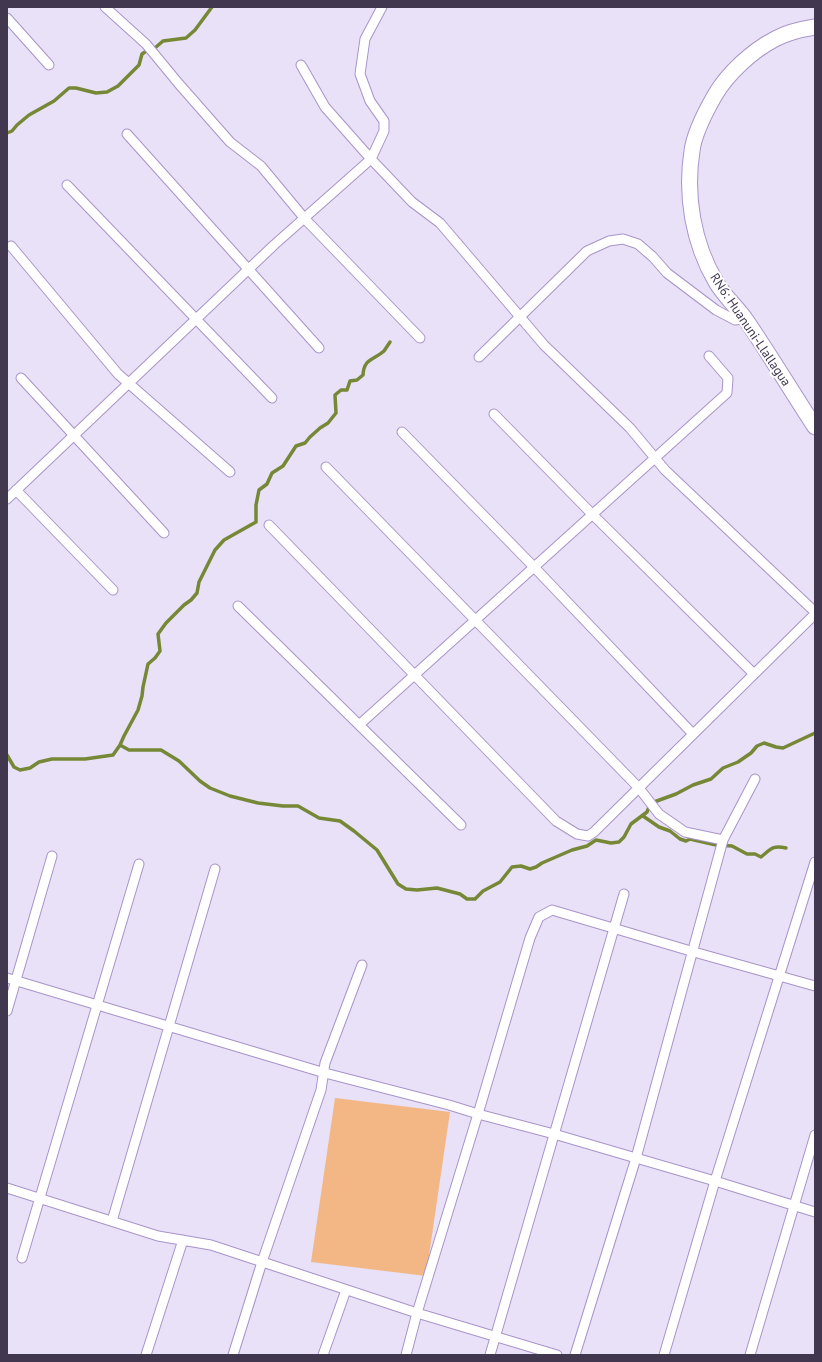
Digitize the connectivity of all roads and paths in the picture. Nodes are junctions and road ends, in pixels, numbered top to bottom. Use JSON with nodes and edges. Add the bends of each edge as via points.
{"nodes":[{"id":1,"x":105,"y":7,"type":"edge"},
{"id":2,"x":382,"y":7,"type":"edge"},
{"id":3,"x":7,"y":18,"type":"edge"},
{"id":4,"x":815,"y":27,"type":"edge"},
{"id":5,"x":49,"y":65,"type":"dead end"},
{"id":6,"x":301,"y":65,"type":"dead end"},
{"id":7,"x":127,"y":134,"type":"dead end"},
{"id":8,"x":371,"y":159,"type":"junction"},
{"id":9,"x":67,"y":185,"type":"dead end"},
{"id":10,"x":305,"y":219,"type":"junction"},
{"id":11,"x":11,"y":246,"type":"dead end"},
{"id":12,"x":248,"y":270,"type":"junction"},
{"id":13,"x":520,"y":317,"type":"junction"},
{"id":14,"x":745,"y":319,"type":"junction"},
{"id":15,"x":196,"y":320,"type":"junction"},
{"id":16,"x":420,"y":338,"type":"dead end"},
{"id":17,"x":318,"y":348,"type":"dead end"},
{"id":18,"x":709,"y":356,"type":"dead end"},
{"id":19,"x":479,"y":357,"type":"dead end"},
{"id":20,"x":21,"y":378,"type":"dead end"},
{"id":21,"x":129,"y":383,"type":"junction"},
{"id":22,"x":272,"y":398,"type":"dead end"},
{"id":23,"x":494,"y":414,"type":"dead end"},
{"id":24,"x":815,"y":427,"type":"edge"},
{"id":25,"x":402,"y":432,"type":"dead end"},
{"id":26,"x":74,"y":435,"type":"junction"},
{"id":27,"x":655,"y":458,"type":"junction"},
{"id":28,"x":326,"y":467,"type":"dead end"},
{"id":29,"x":230,"y":472,"type":"dead end"},
{"id":30,"x":16,"y":490,"type":"junction"},
{"id":31,"x":7,"y":499,"type":"edge"},
{"id":32,"x":592,"y":514,"type":"junction"},
{"id":33,"x":269,"y":525,"type":"dead end"},
{"id":34,"x":164,"y":533,"type":"dead end"},
{"id":35,"x":534,"y":567,"type":"junction"},
{"id":36,"x":113,"y":590,"type":"dead end"},
{"id":37,"x":238,"y":606,"type":"dead end"},
{"id":38,"x":815,"y":613,"type":"edge"},
{"id":39,"x":475,"y":620,"type":"junction"},
{"id":40,"x":754,"y":674,"type":"junction"},
{"id":41,"x":415,"y":675,"type":"junction"},
{"id":42,"x":359,"y":725,"type":"junction"},
{"id":43,"x":693,"y":734,"type":"junction"},
{"id":44,"x":755,"y":779,"type":"dead end"},
{"id":45,"x":639,"y":788,"type":"junction"},
{"id":46,"x":461,"y":825,"type":"dead end"},
{"id":47,"x":723,"y":840,"type":"junction"},
{"id":48,"x":52,"y":856,"type":"dead end"},
{"id":49,"x":815,"y":862,"type":"edge"},
{"id":50,"x":139,"y":864,"type":"dead end"},
{"id":51,"x":216,"y":869,"type":"dead end"},
{"id":52,"x":624,"y":894,"type":"dead end"},
{"id":53,"x":614,"y":928,"type":"junction"},
{"id":54,"x":694,"y":952,"type":"junction"},
{"id":55,"x":362,"y":964,"type":"dead end"},
{"id":56,"x":779,"y":976,"type":"junction"},
{"id":57,"x":11,"y":980,"type":"edge"},
{"id":58,"x":815,"y":986,"type":"edge"},
{"id":59,"x":97,"y":1005,"type":"junction"},
{"id":60,"x":7,"y":1011,"type":"edge"},
{"id":61,"x":169,"y":1027,"type":"junction"},
{"id":62,"x":324,"y":1073,"type":"junction"},
{"id":63,"x":478,"y":1114,"type":"junction"},
{"id":64,"x":554,"y":1134,"type":"junction"},
{"id":65,"x":815,"y":1134,"type":"edge"},
{"id":66,"x":636,"y":1158,"type":"junction"},
{"id":67,"x":715,"y":1181,"type":"junction"},
{"id":68,"x":7,"y":1188,"type":"edge"},
{"id":69,"x":40,"y":1198,"type":"junction"},
{"id":70,"x":794,"y":1206,"type":"junction"},
{"id":71,"x":815,"y":1212,"type":"edge"},
{"id":72,"x":112,"y":1221,"type":"junction"},
{"id":73,"x":183,"y":1240,"type":"junction"},
{"id":74,"x":22,"y":1258,"type":"dead end"},
{"id":75,"x":262,"y":1262,"type":"junction"},
{"id":76,"x":346,"y":1290,"type":"junction"},
{"id":77,"x":417,"y":1313,"type":"junction"},
{"id":78,"x":495,"y":1336,"type":"junction"},
{"id":79,"x":146,"y":1355,"type":"edge"},
{"id":80,"x":233,"y":1355,"type":"edge"},
{"id":81,"x":323,"y":1355,"type":"edge"},
{"id":82,"x":406,"y":1355,"type":"edge"},
{"id":83,"x":490,"y":1355,"type":"edge"},
{"id":84,"x":557,"y":1355,"type":"edge"},
{"id":85,"x":575,"y":1355,"type":"edge"},
{"id":86,"x":664,"y":1355,"type":"edge"},
{"id":87,"x":750,"y":1355,"type":"edge"}],
"edges":[{"from":1,"to":10,"type":"street","via":[[146,44],[230,142],[261,166]]},
{"from":2,"to":8,"type":"street","via":[[365,39],[360,74],[370,101],[384,121],[384,131]]},
{"from":3,"to":5,"type":"street"},
{"from":4,"to":14,"type":"highway","name":"RN6: Huanuni-Llallagua","via":[[775,39],[732,73],[706,111],[692,149],[689,198],[700,250],[716,283]]},
{"from":6,"to":8,"type":"street","via":[[325,107]]},
{"from":7,"to":12,"type":"street"},
{"from":8,"to":10,"type":"street"},
{"from":8,"to":13,"type":"street","via":[[412,202],[440,223]]},
{"from":9,"to":15,"type":"street"},
{"from":10,"to":12,"type":"street"},
{"from":10,"to":16,"type":"street"},
{"from":11,"to":21,"type":"street","via":[[118,374]]},
{"from":12,"to":15,"type":"street"},
{"from":12,"to":17,"type":"street"},
{"from":13,"to":14,"type":"street","via":[[587,251],[608,241],[623,239],[638,244],[654,257],[667,273],[716,310],[735,320]]},
{"from":13,"to":19,"type":"street"},
{"from":13,"to":27,"type":"street","via":[[544,345],[630,428]]},
{"from":14,"to":24,"type":"highway","name":"RN6: Huanuni-Llallagua"},
{"from":15,"to":21,"type":"street"},
{"from":15,"to":22,"type":"street"},
{"from":18,"to":27,"type":"street","via":[[728,378],[727,393]]},
{"from":20,"to":26,"type":"street"},
{"from":21,"to":26,"type":"street"},
{"from":21,"to":29,"type":"street"},
{"from":23,"to":32,"type":"street"},
{"from":25,"to":35,"type":"street"},
{"from":26,"to":30,"type":"street"},
{"from":26,"to":34,"type":"street"},
{"from":27,"to":32,"type":"street"},
{"from":27,"to":38,"type":"street"},
{"from":28,"to":39,"type":"street"},
{"from":30,"to":31,"type":"street"},
{"from":30,"to":36,"type":"street"},
{"from":32,"to":35,"type":"street"},
{"from":32,"to":40,"type":"street"},
{"from":33,"to":41,"type":"street"},
{"from":35,"to":39,"type":"street"},
{"from":35,"to":43,"type":"street"},
{"from":37,"to":42,"type":"street"},
{"from":38,"to":40,"type":"street"},
{"from":39,"to":41,"type":"street"},
{"from":39,"to":45,"type":"street"},
{"from":40,"to":43,"type":"street"},
{"from":41,"to":42,"type":"street"},
{"from":41,"to":45,"type":"street","via":[[556,821],[577,834],[588,836],[594,832]]},
{"from":42,"to":46,"type":"street"},
{"from":43,"to":45,"type":"street"},
{"from":44,"to":47,"type":"street"},
{"from":45,"to":47,"type":"street","via":[[659,814],[685,832]]},
{"from":47,"to":54,"type":"street"},
{"from":48,"to":57,"type":"street"},
{"from":49,"to":56,"type":"street"},
{"from":50,"to":59,"type":"street"},
{"from":51,"to":61,"type":"street"},
{"from":52,"to":53,"type":"street"},
{"from":53,"to":54,"type":"street"},
{"from":53,"to":63,"type":"street","via":[[552,910],[539,917],[530,938]]},
{"from":53,"to":64,"type":"street"},
{"from":54,"to":56,"type":"street"},
{"from":54,"to":66,"type":"street"},
{"from":55,"to":62,"type":"street","via":[[325,1063]]},
{"from":56,"to":58,"type":"street"},
{"from":56,"to":67,"type":"street"},
{"from":57,"to":59,"type":"street"},
{"from":57,"to":60,"type":"street"},
{"from":59,"to":61,"type":"street"},
{"from":59,"to":69,"type":"street"},
{"from":61,"to":62,"type":"street"},
{"from":61,"to":72,"type":"street"},
{"from":62,"to":63,"type":"street"},
{"from":62,"to":75,"type":"street","via":[[321,1090]]},
{"from":63,"to":64,"type":"street"},
{"from":63,"to":77,"type":"street"},
{"from":64,"to":66,"type":"street"},
{"from":64,"to":78,"type":"street"},
{"from":65,"to":70,"type":"street"},
{"from":66,"to":67,"type":"street"},
{"from":66,"to":85,"type":"street"},
{"from":67,"to":70,"type":"street"},
{"from":67,"to":86,"type":"street"},
{"from":68,"to":69,"type":"street"},
{"from":69,"to":72,"type":"street"},
{"from":69,"to":74,"type":"street"},
{"from":70,"to":71,"type":"street"},
{"from":70,"to":87,"type":"street"},
{"from":72,"to":73,"type":"street","via":[[158,1236]]},
{"from":73,"to":75,"type":"street","via":[[211,1245]]},
{"from":73,"to":79,"type":"street"},
{"from":75,"to":76,"type":"street"},
{"from":75,"to":80,"type":"street"},
{"from":76,"to":77,"type":"street"},
{"from":76,"to":81,"type":"street"},
{"from":77,"to":78,"type":"street"},
{"from":77,"to":82,"type":"street"},
{"from":78,"to":83,"type":"street"},
{"from":78,"to":84,"type":"street"}]}
